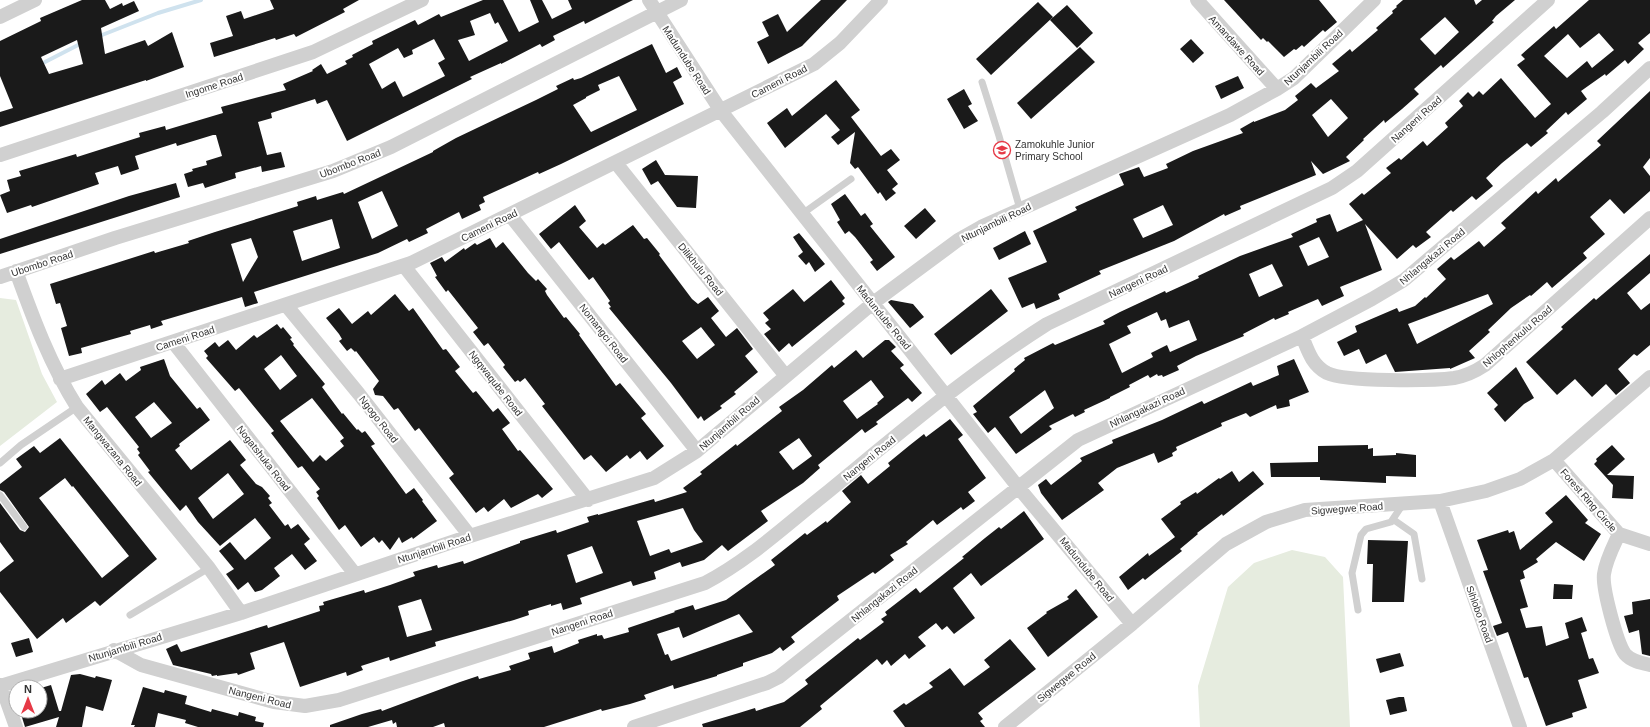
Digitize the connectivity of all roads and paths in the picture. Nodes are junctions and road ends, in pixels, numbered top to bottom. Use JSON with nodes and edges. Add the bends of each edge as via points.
{"nodes":[{"id":1,"x":35,"y":0,"type":"edge"},
{"id":2,"x":422,"y":0,"type":"edge"},
{"id":3,"x":649,"y":0,"type":"edge"},
{"id":4,"x":681,"y":0,"type":"edge"},
{"id":5,"x":881,"y":0,"type":"edge"},
{"id":6,"x":1197,"y":0,"type":"edge"},
{"id":7,"x":1374,"y":0,"type":"edge"},
{"id":8,"x":1548,"y":0,"type":"edge"},
{"id":9,"x":1358,"y":5,"type":"edge"},
{"id":10,"x":656,"y":13,"type":"junction"},
{"id":11,"x":0,"y":17,"type":"edge"},
{"id":12,"x":1650,"y":68,"type":"edge"},
{"id":13,"x":982,"y":82,"type":"dead end"},
{"id":14,"x":1277,"y":89,"type":"junction"},
{"id":15,"x":721,"y":111,"type":"junction"},
{"id":16,"x":0,"y":155,"type":"edge"},
{"id":17,"x":616,"y":163,"type":"junction"},
{"id":18,"x":851,"y":179,"type":"dead end"},
{"id":19,"x":1020,"y":210,"type":"junction"},
{"id":20,"x":802,"y":214,"type":"junction"},
{"id":21,"x":510,"y":215,"type":"junction"},
{"id":22,"x":1650,"y":218,"type":"edge"},
{"id":23,"x":404,"y":266,"type":"junction"},
{"id":24,"x":16,"y":271,"type":"junction"},
{"id":25,"x":0,"y":277,"type":"edge"},
{"id":26,"x":873,"y":303,"type":"junction"},
{"id":27,"x":286,"y":304,"type":"junction"},
{"id":28,"x":1302,"y":336,"type":"junction"},
{"id":29,"x":173,"y":342,"type":"junction"},
{"id":30,"x":785,"y":375,"type":"junction"},
{"id":31,"x":1650,"y":377,"type":"edge"},
{"id":32,"x":60,"y":379,"type":"junction"},
{"id":33,"x":947,"y":394,"type":"junction"},
{"id":34,"x":77,"y":407,"type":"junction"},
{"id":35,"x":697,"y":451,"type":"junction"},
{"id":36,"x":1554,"y":460,"type":"junction"},
{"id":37,"x":0,"y":463,"type":"edge"},
{"id":38,"x":1018,"y":487,"type":"junction"},
{"id":39,"x":0,"y":495,"type":"edge"},
{"id":40,"x":588,"y":500,"type":"junction"},
{"id":41,"x":1440,"y":501,"type":"junction"},
{"id":42,"x":1403,"y":504,"type":"junction"},
{"id":43,"x":1394,"y":520,"type":"junction"},
{"id":44,"x":24,"y":527,"type":"dead end"},
{"id":45,"x":1619,"y":534,"type":"junction"},
{"id":46,"x":470,"y":536,"type":"junction"},
{"id":47,"x":1650,"y":544,"type":"edge"},
{"id":48,"x":209,"y":568,"type":"junction"},
{"id":49,"x":355,"y":574,"type":"junction"},
{"id":50,"x":1422,"y":579,"type":"dead end"},
{"id":51,"x":1358,"y":610,"type":"dead end"},
{"id":52,"x":241,"y":613,"type":"junction"},
{"id":53,"x":130,"y":615,"type":"dead end"},
{"id":54,"x":1132,"y":624,"type":"junction"},
{"id":55,"x":114,"y":650,"type":"junction"},
{"id":56,"x":1650,"y":665,"type":"edge"},
{"id":57,"x":1,"y":686,"type":"edge"},
{"id":58,"x":16,"y":727,"type":"edge"},
{"id":59,"x":634,"y":727,"type":"edge"},
{"id":60,"x":1005,"y":727,"type":"edge"},
{"id":61,"x":1520,"y":727,"type":"edge"}],
"edges":[{"from":1,"to":11,"type":"street"},
{"from":2,"to":16,"type":"street","name":"Ingome Road","via":[[313,52]]},
{"from":3,"to":10,"type":"street","name":"Madundube Road"},
{"from":4,"to":10,"type":"street","name":"Ubombo Road"},
{"from":5,"to":15,"type":"street","name":"Cameni Road","via":[[840,42],[814,64]]},
{"from":6,"to":14,"type":"street","name":"Amandawe Road"},
{"from":7,"to":9,"type":"street","name":"Ntunjambili Road"},
{"from":8,"to":33,"type":"street","name":"Nangeni Road","via":[[1357,171],[1332,188],[1047,324]]},
{"from":9,"to":14,"type":"street","name":"Ntunjambili Road","via":[[1294,78]]},
{"from":10,"to":15,"type":"street","name":"Madundube Road"},
{"from":10,"to":24,"type":"street","name":"Ubombo Road","via":[[391,147],[333,171]]},
{"from":12,"to":28,"type":"street","name":"Nhlangakazi Road","via":[[1404,280]]},
{"from":13,"to":19,"type":"lane"},
{"from":14,"to":19,"type":"street","name":"Ntunjambili Road","via":[[1230,115]]},
{"from":15,"to":17,"type":"street","name":"Cameni Road"},
{"from":15,"to":20,"type":"street","name":"Madundube Road"},
{"from":17,"to":21,"type":"street","name":"Cameni Road"},
{"from":17,"to":30,"type":"street","name":"Dilikhulu Road"},
{"from":18,"to":20,"type":"lane"},
{"from":19,"to":26,"type":"street","name":"Ntunjambili Road","via":[[958,240]]},
{"from":20,"to":26,"type":"street","name":"Madundube Road"},
{"from":21,"to":23,"type":"street","name":"Cameni Road"},
{"from":21,"to":35,"type":"street","name":"Nomangci Road"},
{"from":22,"to":28,"type":"street","name":"Nhlophenkulu Road","via":[[1485,365],[1468,374],[1454,378],[1347,378],[1327,373],[1314,364]]},
{"from":23,"to":27,"type":"street","name":"Cameni Road"},
{"from":23,"to":40,"type":"street","name":"Ngqwaqube Road"},
{"from":24,"to":25,"type":"street","name":"Ubombo Road"},
{"from":24,"to":32,"type":"street","name":"Mangwazana Road","via":[[44,348]]},
{"from":26,"to":30,"type":"street","name":"Ntunjambili Road"},
{"from":26,"to":33,"type":"street","name":"Madundube Road"},
{"from":27,"to":29,"type":"street","name":"Cameni Road"},
{"from":27,"to":46,"type":"street","name":"Ngogo Road"},
{"from":28,"to":38,"type":"street","name":"Nhlangakazi Road","via":[[1078,440]]},
{"from":29,"to":32,"type":"street","name":"Cameni Road"},
{"from":29,"to":49,"type":"street","name":"Nogatshuka Road"},
{"from":30,"to":35,"type":"street","name":"Ntunjambili Road"},
{"from":31,"to":36,"type":"street","name":"Sigwegwe Road"},
{"from":32,"to":34,"type":"street","name":"Mangwazana Road"},
{"from":33,"to":38,"type":"street","name":"Madundube Road"},
{"from":33,"to":55,"type":"street","name":"Nangeni Road","via":[[744,559],[705,583],[387,685],[320,704],[290,705],[141,665]]},
{"from":34,"to":37,"type":"lane","via":[[21,445]]},
{"from":34,"to":48,"type":"street","name":"Mangwazana Road"},
{"from":35,"to":40,"type":"street","name":"Ntunjambili Road","via":[[654,478]]},
{"from":36,"to":41,"type":"street","name":"Sigwegwe Road","via":[[1520,479],[1486,491]]},
{"from":36,"to":45,"type":"street","name":"Forest Ring Circle"},
{"from":38,"to":54,"type":"street","name":"Madundube Road"},
{"from":38,"to":59,"type":"street","name":"Nhlangakazi Road","via":[[779,677]]},
{"from":39,"to":44,"type":"lane"},
{"from":40,"to":46,"type":"street","name":"Ntunjambili Road"},
{"from":41,"to":42,"type":"street","name":"Sigwegwe Road"},
{"from":41,"to":61,"type":"street","name":"Sihlobo Road"},
{"from":42,"to":43,"type":"lane"},
{"from":42,"to":54,"type":"street","name":"Sigwegwe Road","via":[[1305,510],[1266,522],[1226,544]]},
{"from":43,"to":50,"type":"lane","via":[[1414,534]]},
{"from":43,"to":51,"type":"lane","via":[[1366,529],[1361,535],[1352,573]]},
{"from":45,"to":47,"type":"street","name":"Forest Ring Circle"},
{"from":45,"to":56,"type":"street","via":[[1606,565],[1604,592],[1624,653],[1634,661]]},
{"from":46,"to":49,"type":"street","name":"Ntunjambili Road"},
{"from":48,"to":52,"type":"street","name":"Mangwazana Road"},
{"from":48,"to":53,"type":"lane"},
{"from":49,"to":52,"type":"street","name":"Ntunjambili Road"},
{"from":52,"to":55,"type":"street","name":"Ntunjambili Road"},
{"from":54,"to":60,"type":"street","name":"Sigwegwe Road"},
{"from":55,"to":57,"type":"street","name":"Ntunjambili Road"},
{"from":57,"to":58,"type":"street"}]}
